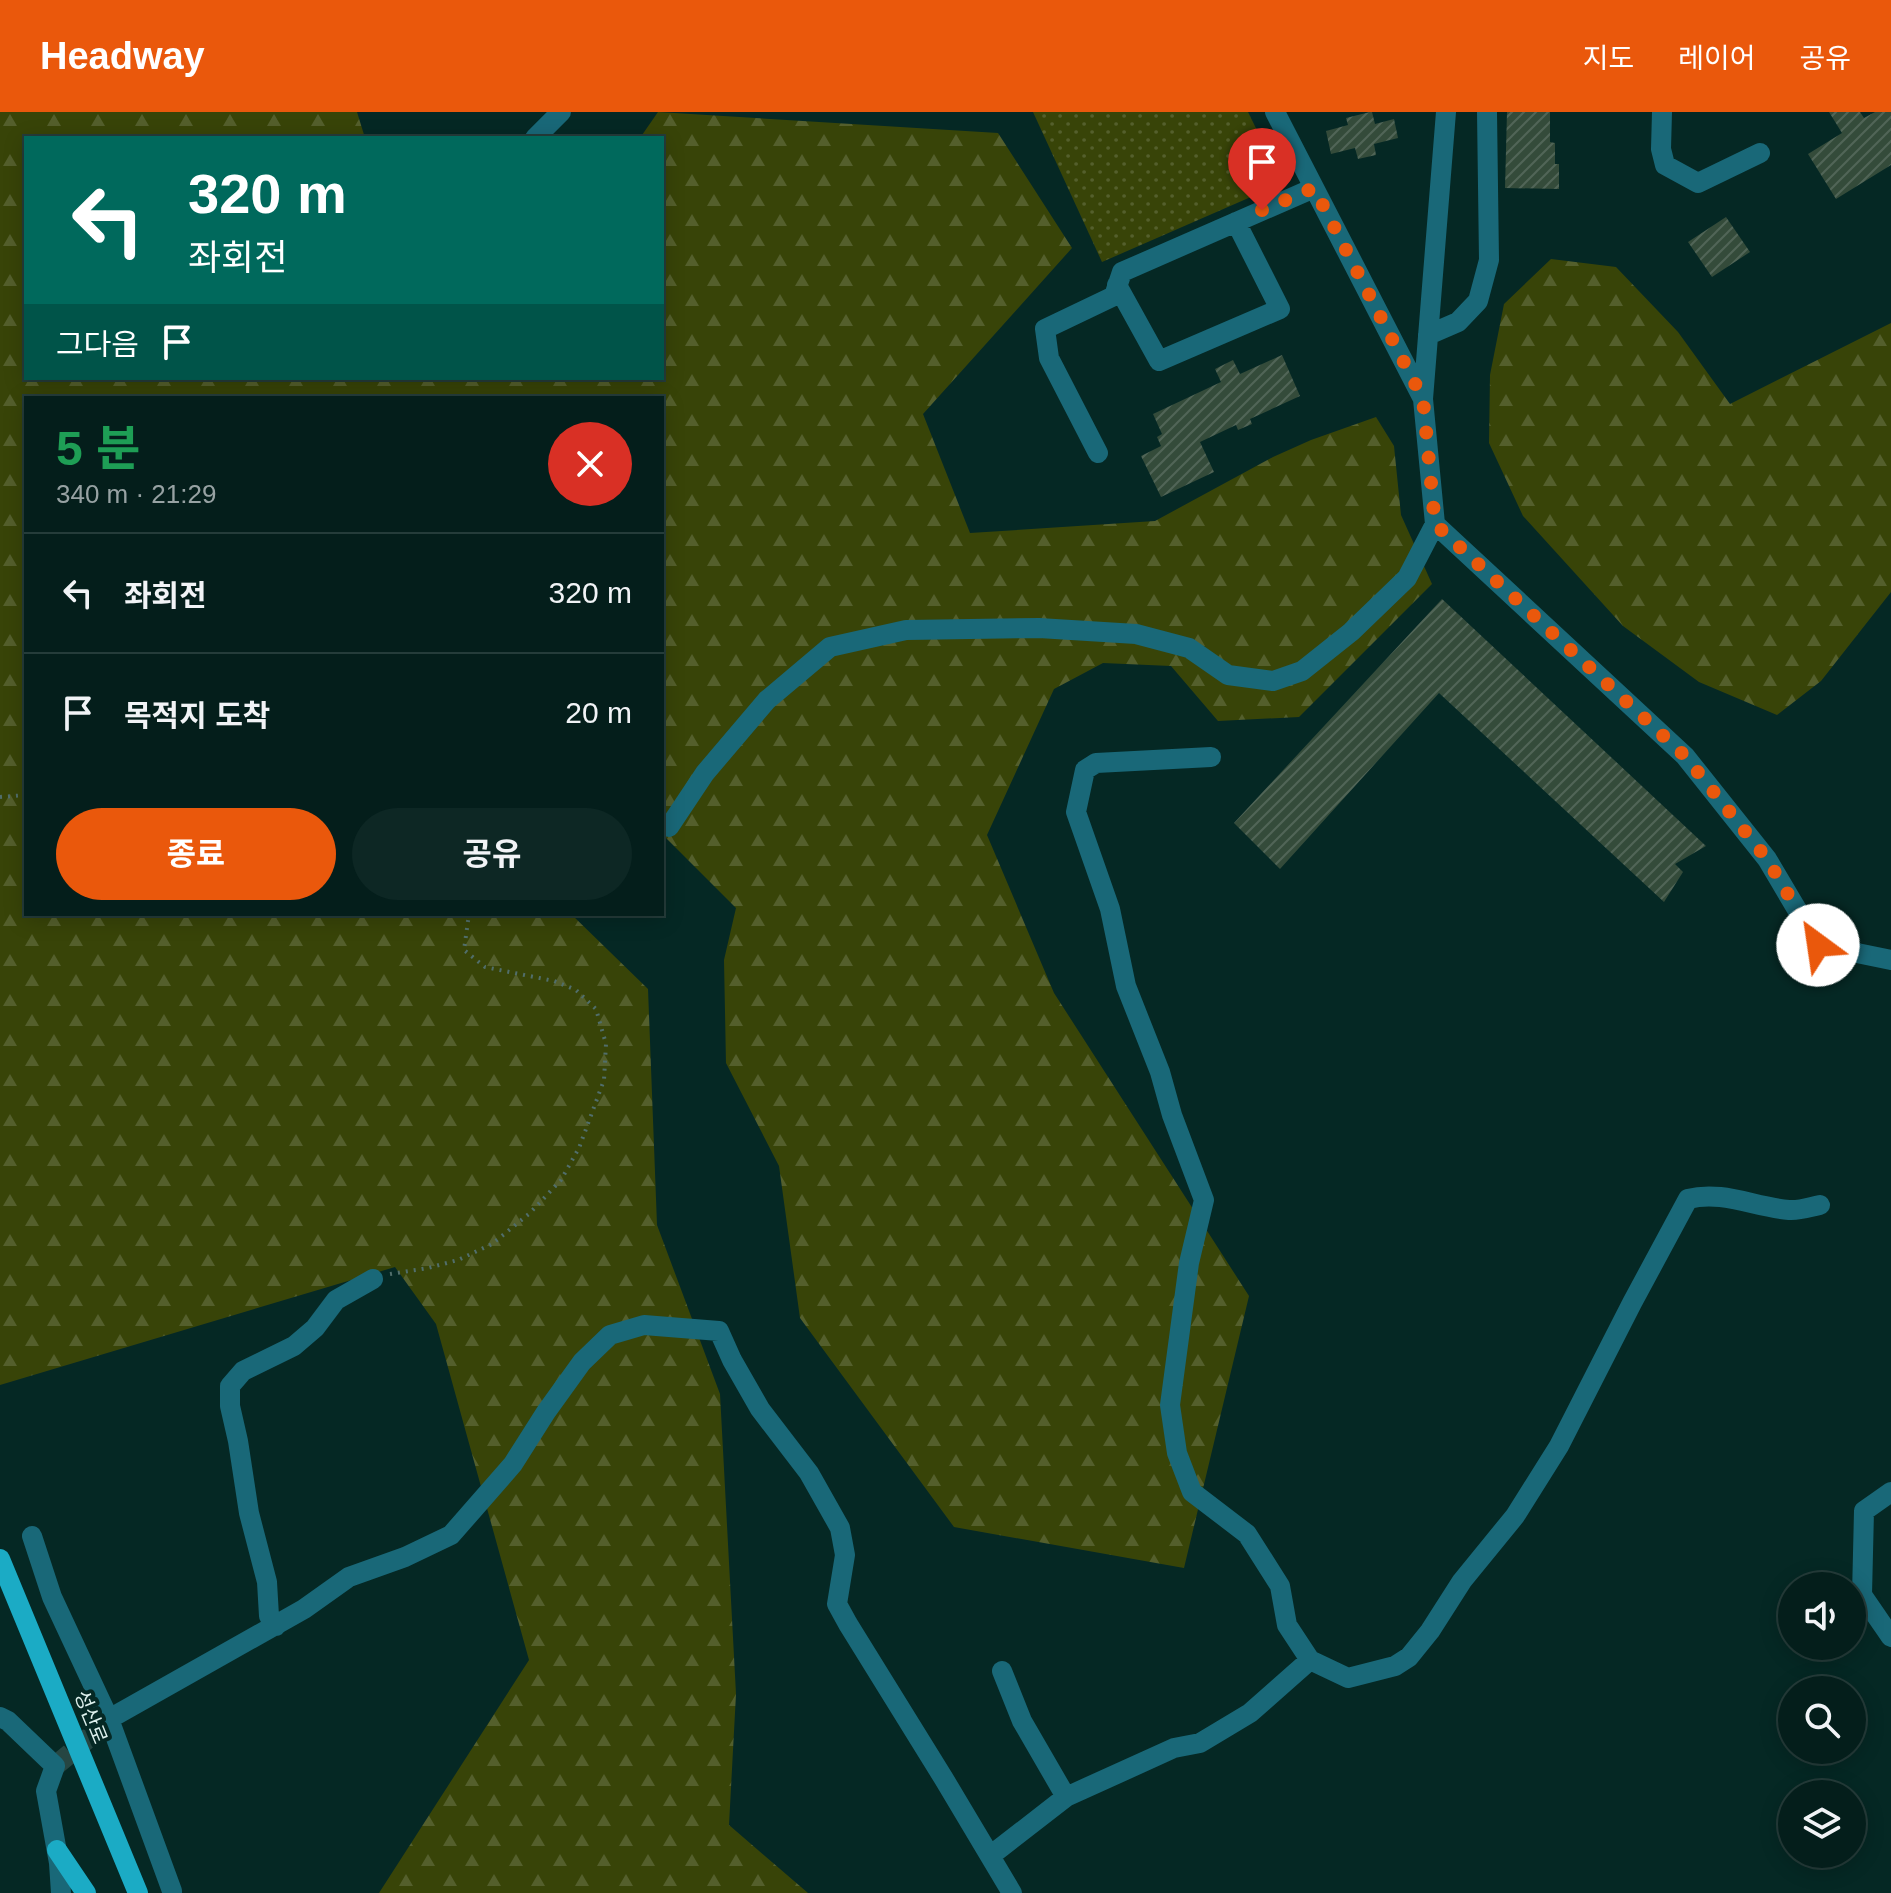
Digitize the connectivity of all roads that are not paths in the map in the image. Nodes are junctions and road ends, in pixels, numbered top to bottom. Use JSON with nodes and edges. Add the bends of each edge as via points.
{"nodes":[{"id":1,"x":561,"y":112,"type":"edge"},
{"id":2,"x":1275,"y":112,"type":"edge"},
{"id":3,"x":1446,"y":112,"type":"edge"},
{"id":4,"x":1487,"y":112,"type":"edge"},
{"id":5,"x":1662,"y":112,"type":"edge"},
{"id":6,"x":537,"y":136,"type":"edge"},
{"id":7,"x":1760,"y":153,"type":"dead end"},
{"id":8,"x":1314,"y":188,"type":"junction"},
{"id":9,"x":1236,"y":222,"type":"junction"},
{"id":10,"x":1117,"y":285,"type":"junction"},
{"id":11,"x":1428,"y":335,"type":"junction"},
{"id":12,"x":1423,"y":399,"type":"junction"},
{"id":13,"x":1098,"y":453,"type":"dead end"},
{"id":14,"x":1435,"y":524,"type":"junction"},
{"id":15,"x":1211,"y":757,"type":"dead end"},
{"id":16,"x":669,"y":827,"type":"dead end"},
{"id":17,"x":1891,"y":960,"type":"edge"},
{"id":18,"x":1820,"y":1205,"type":"dead end"},
{"id":19,"x":373,"y":1279,"type":"road end"},
{"id":20,"x":1891,"y":1492,"type":"edge"},
{"id":21,"x":32,"y":1536,"type":"dead end"},
{"id":22,"x":0,"y":1559,"type":"edge"},
{"id":23,"x":276,"y":1626,"type":"junction"},
{"id":24,"x":1891,"y":1637,"type":"edge"},
{"id":25,"x":1310,"y":1660,"type":"junction"},
{"id":26,"x":1002,"y":1671,"type":"dead end"},
{"id":27,"x":0,"y":1717,"type":"edge"},
{"id":28,"x":103,"y":1725,"type":"junction"},
{"id":29,"x":1066,"y":1797,"type":"junction"},
{"id":30,"x":57,"y":1850,"type":"junction"},
{"id":31,"x":990,"y":1856,"type":"junction"},
{"id":32,"x":61,"y":1893,"type":"edge"},
{"id":33,"x":86,"y":1893,"type":"edge"},
{"id":34,"x":138,"y":1893,"type":"edge"},
{"id":35,"x":172,"y":1893,"type":"edge"},
{"id":36,"x":1012,"y":1893,"type":"edge"}],
"edges":[{"from":1,"to":6,"type":"street"},
{"from":2,"to":8,"type":"street"},
{"from":3,"to":11,"type":"street"},
{"from":4,"to":11,"type":"street","via":[[1489,260],[1478,301],[1458,322]]},
{"from":5,"to":7,"type":"street","via":[[1665,165],[1698,183]]},
{"from":8,"to":9,"type":"street"},
{"from":8,"to":12,"type":"street"},
{"from":9,"to":10,"type":"street","via":[[1122,272]]},
{"from":9,"to":10,"type":"street","via":[[1280,309],[1159,361]]},
{"from":10,"to":13,"type":"street","via":[[1114,296],[1045,329],[1049,358]]},
{"from":11,"to":12,"type":"street"},
{"from":12,"to":14,"type":"street"},
{"from":14,"to":16,"type":"street","via":[[1407,578],[1302,671],[1273,681],[1228,675],[1189,648],[1136,634],[1039,628],[906,630],[830,647],[767,700],[705,773]]},
{"from":14,"to":17,"type":"street","via":[[1685,756],[1767,859],[1818,945]]},
{"from":15,"to":25,"type":"street","via":[[1096,763],[1085,770],[1076,812],[1110,909],[1126,986],[1204,1200],[1189,1263],[1170,1405],[1177,1453],[1192,1492],[1247,1534],[1280,1586],[1287,1625]]},
{"from":18,"to":25,"type":"street","via":[[1791,1210],[1717,1196],[1688,1199],[1559,1446],[1515,1516],[1409,1657],[1348,1678]]},
{"from":19,"to":23,"type":"street","via":[[336,1300],[294,1346],[243,1371],[230,1386],[249,1513],[267,1582],[269,1616]]},
{"from":20,"to":24,"type":"street","via":[[1864,1511],[1862,1595]]},
{"from":21,"to":28,"type":"street"},
{"from":22,"to":34,"type":"main road","name":"성산로"},
{"from":23,"to":28,"type":"street"},
{"from":23,"to":31,"type":"street","via":[[349,1577],[451,1535],[513,1464],[582,1362],[610,1335],[644,1325],[719,1331],[760,1409],[809,1473],[840,1528],[845,1555],[837,1604]]},
{"from":25,"to":29,"type":"street","via":[[1250,1713],[1200,1743],[1174,1748]]},
{"from":26,"to":29,"type":"street","via":[[1022,1721]]},
{"from":27,"to":30,"type":"street","via":[[55,1766],[46,1791]]},
{"from":28,"to":35,"type":"street"},
{"from":29,"to":31,"type":"street"},
{"from":30,"to":32,"type":"street"},
{"from":30,"to":33,"type":"main road"},
{"from":31,"to":36,"type":"street"}]}
